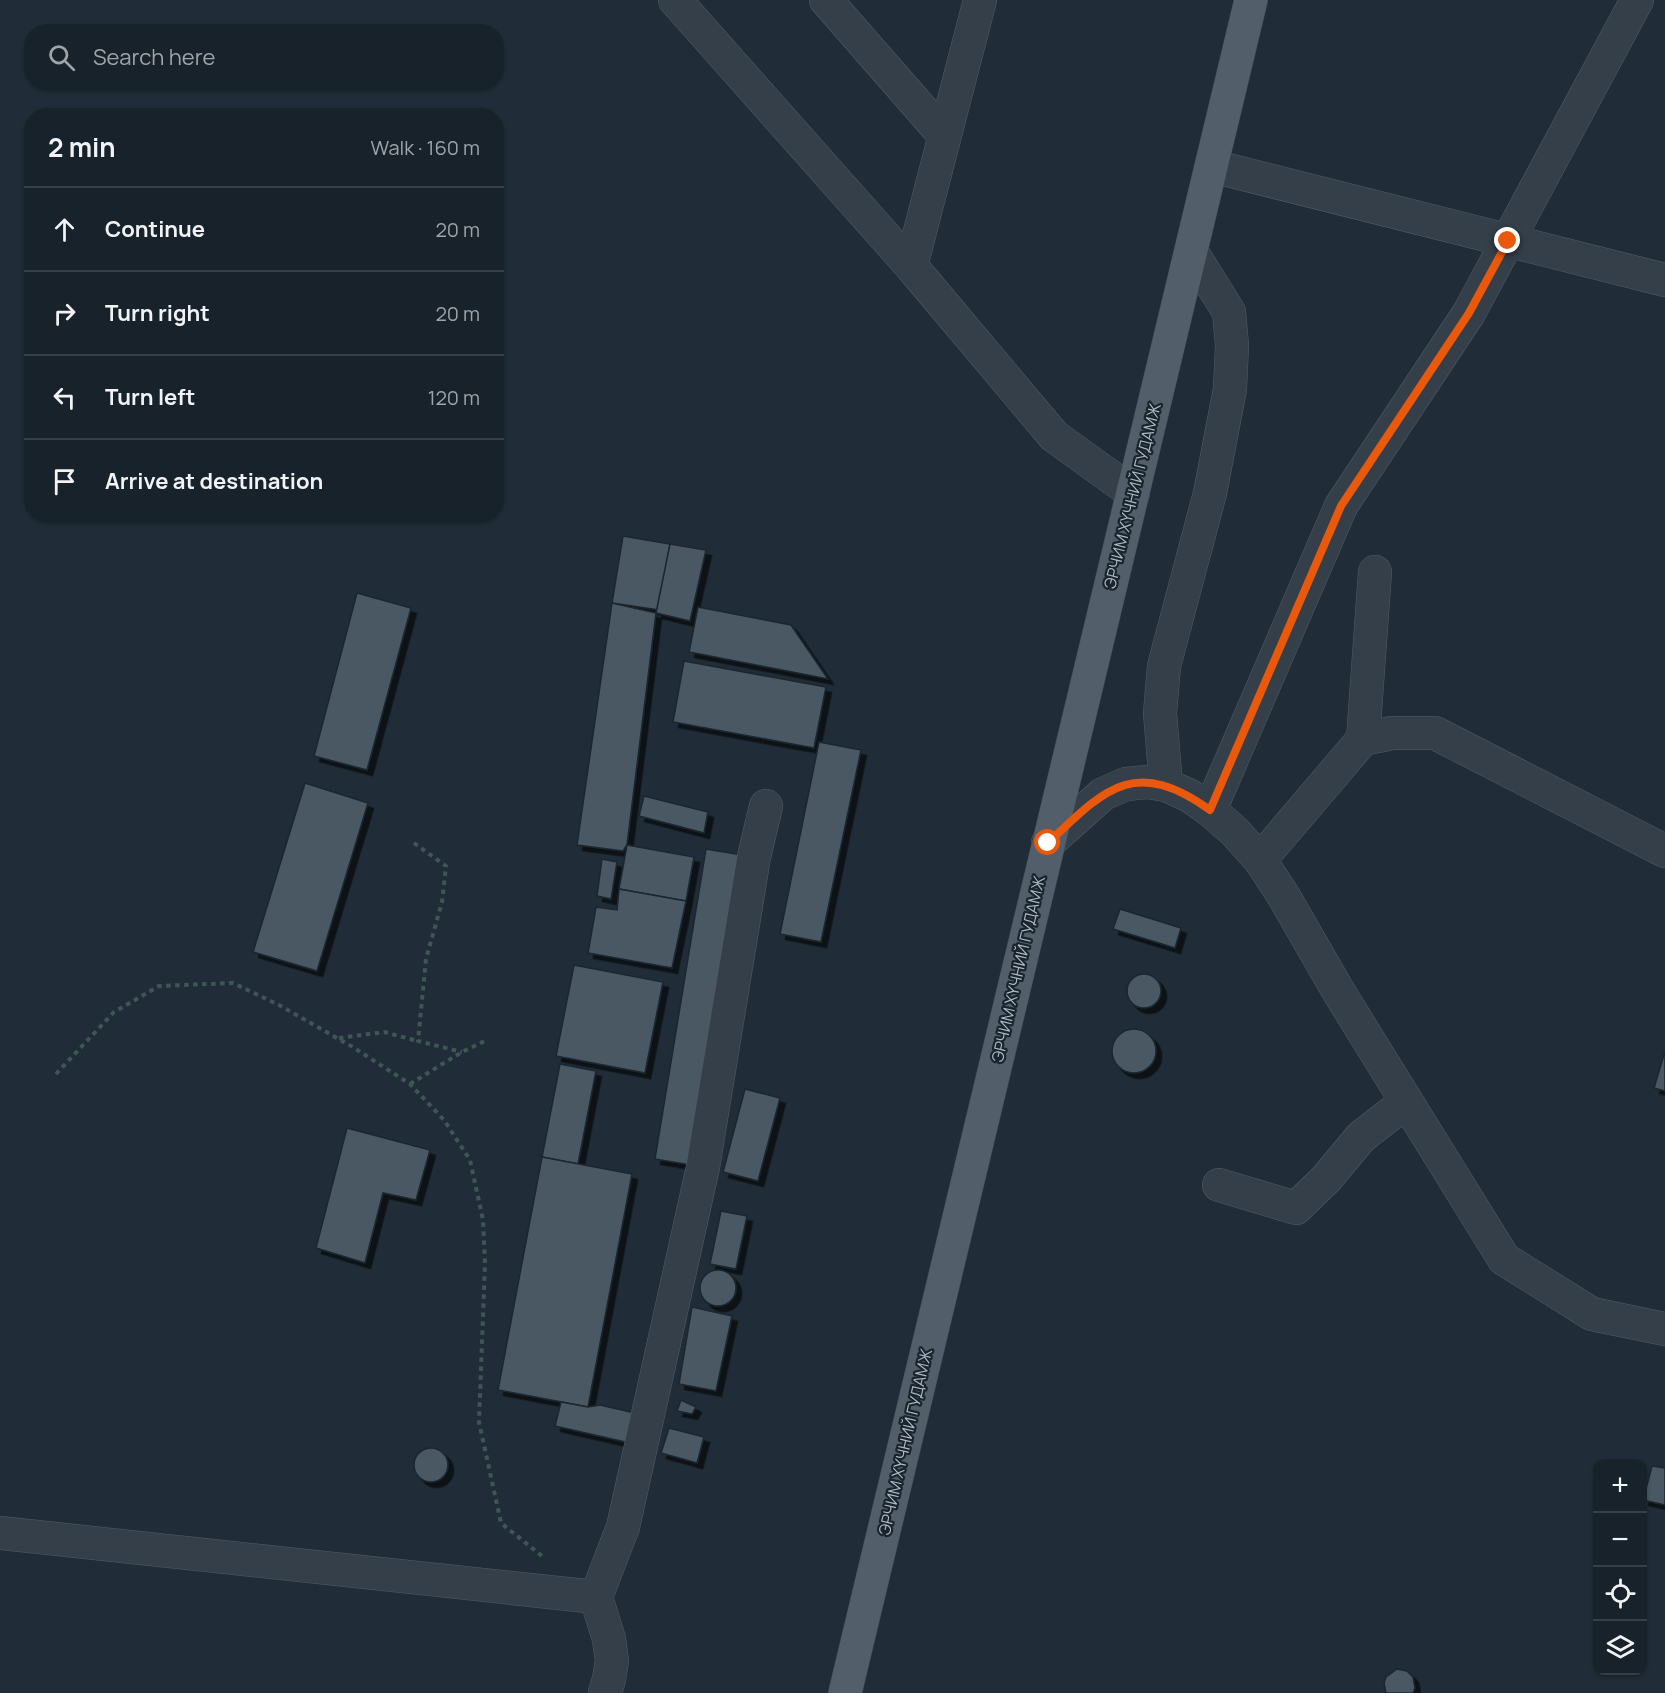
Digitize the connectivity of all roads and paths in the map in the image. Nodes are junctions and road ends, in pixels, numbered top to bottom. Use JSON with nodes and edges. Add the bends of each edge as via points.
{"nodes":[{"id":1,"x":675,"y":0,"type":"edge"},
{"id":2,"x":826,"y":0,"type":"edge"},
{"id":3,"x":980,"y":0,"type":"edge"},
{"id":4,"x":1251,"y":0,"type":"edge"},
{"id":5,"x":1637,"y":0,"type":"edge"},
{"id":6,"x":943,"y":134,"type":"junction"},
{"id":7,"x":1212,"y":166,"type":"junction"},
{"id":8,"x":1508,"y":241,"type":"junction"},
{"id":9,"x":1191,"y":250,"type":"junction"},
{"id":10,"x":911,"y":266,"type":"junction"},
{"id":11,"x":1665,"y":280,"type":"edge"},
{"id":12,"x":1133,"y":493,"type":"junction"},
{"id":13,"x":1375,"y":572,"type":"dead end"},
{"id":14,"x":1363,"y":739,"type":"junction"},
{"id":15,"x":1166,"y":785,"type":"junction"},
{"id":16,"x":766,"y":806,"type":"dead end"},
{"id":17,"x":1210,"y":810,"type":"junction"},
{"id":18,"x":414,"y":843,"type":"dead end"},
{"id":19,"x":1048,"y":843,"type":"junction"},
{"id":20,"x":1665,"y":851,"type":"edge"},
{"id":21,"x":1260,"y":860,"type":"junction"},
{"id":22,"x":338,"y":1038,"type":"junction"},
{"id":23,"x":487,"y":1040,"type":"dead end"},
{"id":24,"x":418,"y":1041,"type":"junction"},
{"id":25,"x":462,"y":1052,"type":"junction"},
{"id":26,"x":56,"y":1074,"type":"dead end"},
{"id":27,"x":410,"y":1084,"type":"junction"},
{"id":28,"x":1406,"y":1102,"type":"junction"},
{"id":29,"x":1219,"y":1185,"type":"dead end"},
{"id":30,"x":1665,"y":1329,"type":"edge"},
{"id":31,"x":0,"y":1533,"type":"edge"},
{"id":32,"x":547,"y":1560,"type":"dead end"},
{"id":33,"x":596,"y":1597,"type":"junction"},
{"id":34,"x":605,"y":1693,"type":"edge"},
{"id":35,"x":845,"y":1693,"type":"edge"}],
"edges":[{"from":1,"to":10,"type":"street"},
{"from":2,"to":6,"type":"street"},
{"from":3,"to":6,"type":"street"},
{"from":4,"to":7,"type":"main road","name":"ЭРЧИМ ХҮЧНИЙ ГУДАМЖ"},
{"from":5,"to":8,"type":"street"},
{"from":6,"to":10,"type":"street"},
{"from":7,"to":8,"type":"street"},
{"from":7,"to":9,"type":"main road","name":"ЭРЧИМ ХҮЧНИЙ ГУДАМЖ"},
{"from":8,"to":11,"type":"street"},
{"from":8,"to":17,"type":"street","via":[[1469,313],[1341,506]]},
{"from":9,"to":12,"type":"main road","name":"ЭРЧИМ ХҮЧНИЙ ГУДАМЖ"},
{"from":9,"to":15,"type":"street","via":[[1229,312],[1230,389],[1210,493],[1164,666],[1160,713]]},
{"from":10,"to":12,"type":"street","via":[[1054,436]]},
{"from":12,"to":19,"type":"main road","name":"ЭРЧИМ ХҮЧНИЙ ГУДАМЖ"},
{"from":13,"to":14,"type":"street"},
{"from":14,"to":20,"type":"street","via":[[1392,733],[1434,733]]},
{"from":14,"to":21,"type":"street"},
{"from":15,"to":17,"type":"street"},
{"from":15,"to":19,"type":"street","via":[[1126,784],[1102,794]]},
{"from":16,"to":33,"type":"street","via":[[754,857],[703,1167],[623,1527]]},
{"from":17,"to":21,"type":"street"},
{"from":18,"to":24,"type":"path","via":[[446,866],[442,902],[426,959]]},
{"from":19,"to":35,"type":"main road","name":"ЭРЧИМ ХҮЧНИЙ ГУДАМЖ"},
{"from":21,"to":28,"type":"street"},
{"from":22,"to":24,"type":"path","via":[[384,1032]]},
{"from":22,"to":26,"type":"path","via":[[233,983],[159,986],[114,1011]]},
{"from":22,"to":27,"type":"path"},
{"from":23,"to":25,"type":"path"},
{"from":24,"to":25,"type":"path"},
{"from":25,"to":27,"type":"path"},
{"from":27,"to":32,"type":"path","via":[[444,1120],[470,1161],[484,1241],[479,1422],[501,1523]]},
{"from":28,"to":29,"type":"street","via":[[1361,1137],[1296,1208]]},
{"from":28,"to":30,"type":"street","via":[[1504,1259],[1592,1314]]},
{"from":31,"to":33,"type":"street"},
{"from":33,"to":34,"type":"street","via":[[612,1661]]}]}
